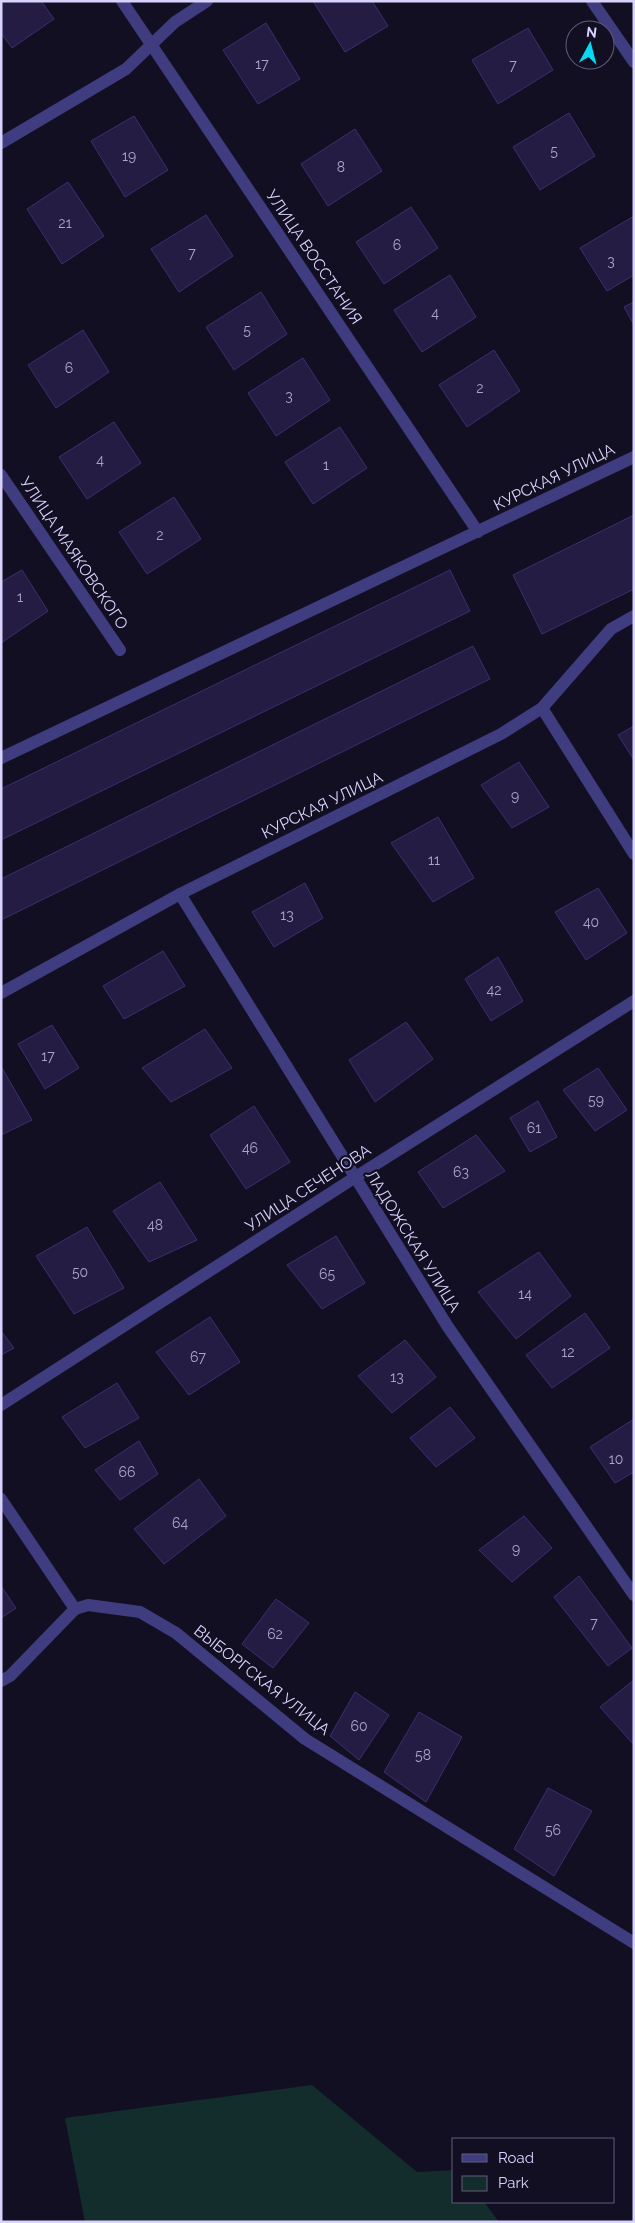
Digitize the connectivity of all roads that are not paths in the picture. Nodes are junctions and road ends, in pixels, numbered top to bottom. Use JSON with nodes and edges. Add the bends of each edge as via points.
{"nodes":[{"id":1,"x":122,"y":1,"type":"edge"},
{"id":2,"x":207,"y":1,"type":"edge"},
{"id":3,"x":592,"y":1,"type":"edge"},
{"id":4,"x":152,"y":45,"type":"junction"},
{"id":5,"x":634,"y":62,"type":"edge"},
{"id":6,"x":1,"y":143,"type":"edge"},
{"id":7,"x":634,"y":457,"type":"edge"},
{"id":8,"x":1,"y":475,"type":"edge"},
{"id":9,"x":478,"y":532,"type":"junction"},
{"id":10,"x":634,"y":616,"type":"edge"},
{"id":11,"x":120,"y":650,"type":"dead end"},
{"id":12,"x":542,"y":708,"type":"junction"},
{"id":13,"x":1,"y":758,"type":"edge"},
{"id":14,"x":634,"y":854,"type":"edge"},
{"id":15,"x":180,"y":894,"type":"junction"},
{"id":16,"x":1,"y":993,"type":"edge"},
{"id":17,"x":634,"y":1001,"type":"edge"},
{"id":18,"x":354,"y":1178,"type":"junction"},
{"id":19,"x":1,"y":1406,"type":"edge"},
{"id":20,"x":1,"y":1499,"type":"edge"},
{"id":21,"x":634,"y":1595,"type":"edge"},
{"id":22,"x":74,"y":1609,"type":"junction"},
{"id":23,"x":1,"y":1682,"type":"edge"},
{"id":24,"x":634,"y":1943,"type":"edge"}],
"edges":[{"from":1,"to":4,"type":"street","name":"УЛИЦА ВОССТАНИЯ"},
{"from":2,"to":4,"type":"street","via":[[175,22]]},
{"from":3,"to":5,"type":"street"},
{"from":4,"to":6,"type":"street","via":[[126,69]]},
{"from":4,"to":9,"type":"street","name":"УЛИЦА ВОССТАНИЯ"},
{"from":7,"to":9,"type":"street","name":"КУРСКАЯ УЛИЦА"},
{"from":8,"to":11,"type":"street","name":"УЛИЦА МАЯКОВСКОГО"},
{"from":9,"to":13,"type":"street","name":"КУРСКАЯ УЛИЦА"},
{"from":10,"to":12,"type":"street","name":"КУРСКАЯ УЛИЦА","via":[[611,629]]},
{"from":12,"to":14,"type":"street"},
{"from":12,"to":15,"type":"street","name":"КУРСКАЯ УЛИЦА","via":[[501,734]]},
{"from":15,"to":16,"type":"street","name":"КУРСКАЯ УЛИЦА"},
{"from":15,"to":18,"type":"street","name":"ЛАДОЖСКАЯ УЛИЦА"},
{"from":17,"to":18,"type":"street","name":"УЛИЦА СЕЧЕНОВА"},
{"from":18,"to":19,"type":"street","name":"УЛИЦА СЕЧЕНОВА"},
{"from":18,"to":21,"type":"street","name":"ЛАДОЖСКАЯ УЛИЦА","via":[[448,1327]]},
{"from":20,"to":22,"type":"street"},
{"from":22,"to":23,"type":"street"},
{"from":22,"to":24,"type":"street","name":"ВЫБОРГСКАЯ УЛИЦА","via":[[88,1605],[140,1612],[176,1633],[305,1739]]}]}
